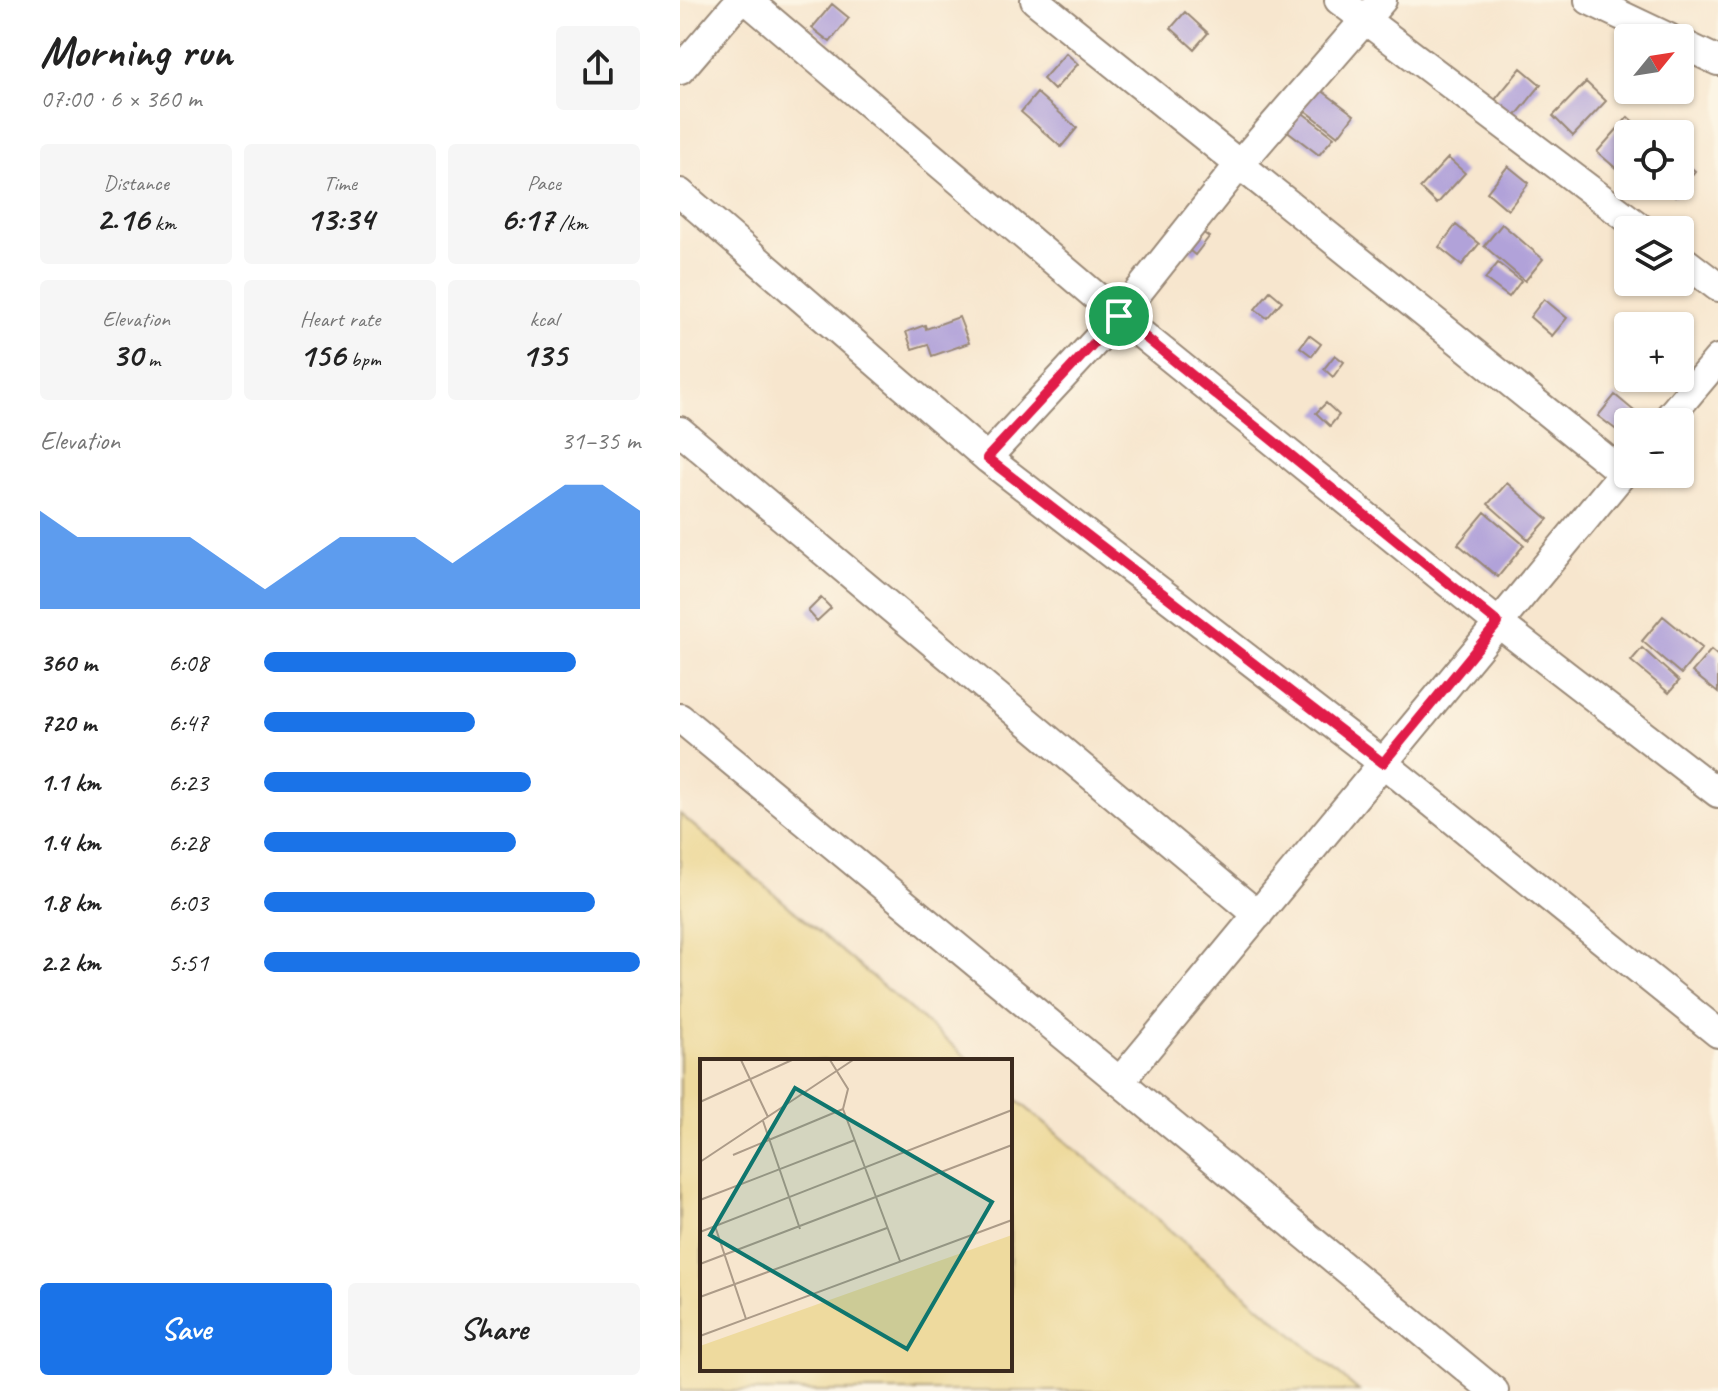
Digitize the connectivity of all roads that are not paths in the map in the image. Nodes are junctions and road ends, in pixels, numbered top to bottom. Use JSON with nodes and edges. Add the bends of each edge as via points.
{"nodes":[{"id":1,"x":740,"y":0,"type":"edge"},
{"id":2,"x":747,"y":0,"type":"edge"},
{"id":3,"x":1035,"y":0,"type":"edge"},
{"id":4,"x":1339,"y":0,"type":"edge"},
{"id":5,"x":1589,"y":0,"type":"edge"},
{"id":6,"x":1373,"y":10,"type":"edge"},
{"id":7,"x":1640,"y":24,"type":"edge"},
{"id":8,"x":1694,"y":50,"type":"edge"},
{"id":9,"x":1718,"y":61,"type":"edge"},
{"id":10,"x":680,"y":70,"type":"edge"},
{"id":11,"x":1239,"y":165,"type":"junction"},
{"id":12,"x":680,"y":193,"type":"edge"},
{"id":13,"x":1626,"y":216,"type":"edge"},
{"id":14,"x":1694,"y":269,"type":"edge"},
{"id":15,"x":1718,"y":287,"type":"edge"},
{"id":16,"x":1119,"y":316,"type":"junction"},
{"id":17,"x":1718,"y":359,"type":"edge"},
{"id":18,"x":1677,"y":408,"type":"edge"},
{"id":19,"x":680,"y":431,"type":"edge"},
{"id":20,"x":987,"y":458,"type":"junction"},
{"id":21,"x":1614,"y":461,"type":"edge"},
{"id":22,"x":1614,"y":483,"type":"edge"},
{"id":23,"x":1498,"y":623,"type":"junction"},
{"id":24,"x":680,"y":718,"type":"edge"},
{"id":25,"x":1383,"y":763,"type":"junction"},
{"id":26,"x":1718,"y":793,"type":"edge"},
{"id":27,"x":1258,"y":915,"type":"junction"},
{"id":28,"x":1718,"y":1033,"type":"edge"},
{"id":29,"x":1120,"y":1081,"type":"junction"},
{"id":30,"x":1494,"y":1391,"type":"edge"}],
"edges":[{"from":1,"to":10,"type":"street"},
{"from":2,"to":16,"type":"street"},
{"from":3,"to":11,"type":"street"},
{"from":4,"to":6,"type":"street"},
{"from":5,"to":7,"type":"street"},
{"from":6,"to":11,"type":"street"},
{"from":6,"to":13,"type":"street"},
{"from":8,"to":9,"type":"street"},
{"from":11,"to":16,"type":"street"},
{"from":11,"to":21,"type":"street"},
{"from":12,"to":20,"type":"street"},
{"from":14,"to":15,"type":"street"},
{"from":16,"to":20,"type":"street"},
{"from":16,"to":23,"type":"street"},
{"from":17,"to":18,"type":"street"},
{"from":19,"to":27,"type":"street"},
{"from":20,"to":25,"type":"street"},
{"from":22,"to":23,"type":"street"},
{"from":23,"to":25,"type":"street"},
{"from":23,"to":26,"type":"street"},
{"from":24,"to":29,"type":"street"},
{"from":25,"to":27,"type":"street"},
{"from":25,"to":28,"type":"street"},
{"from":27,"to":29,"type":"street"},
{"from":29,"to":30,"type":"street"}]}
